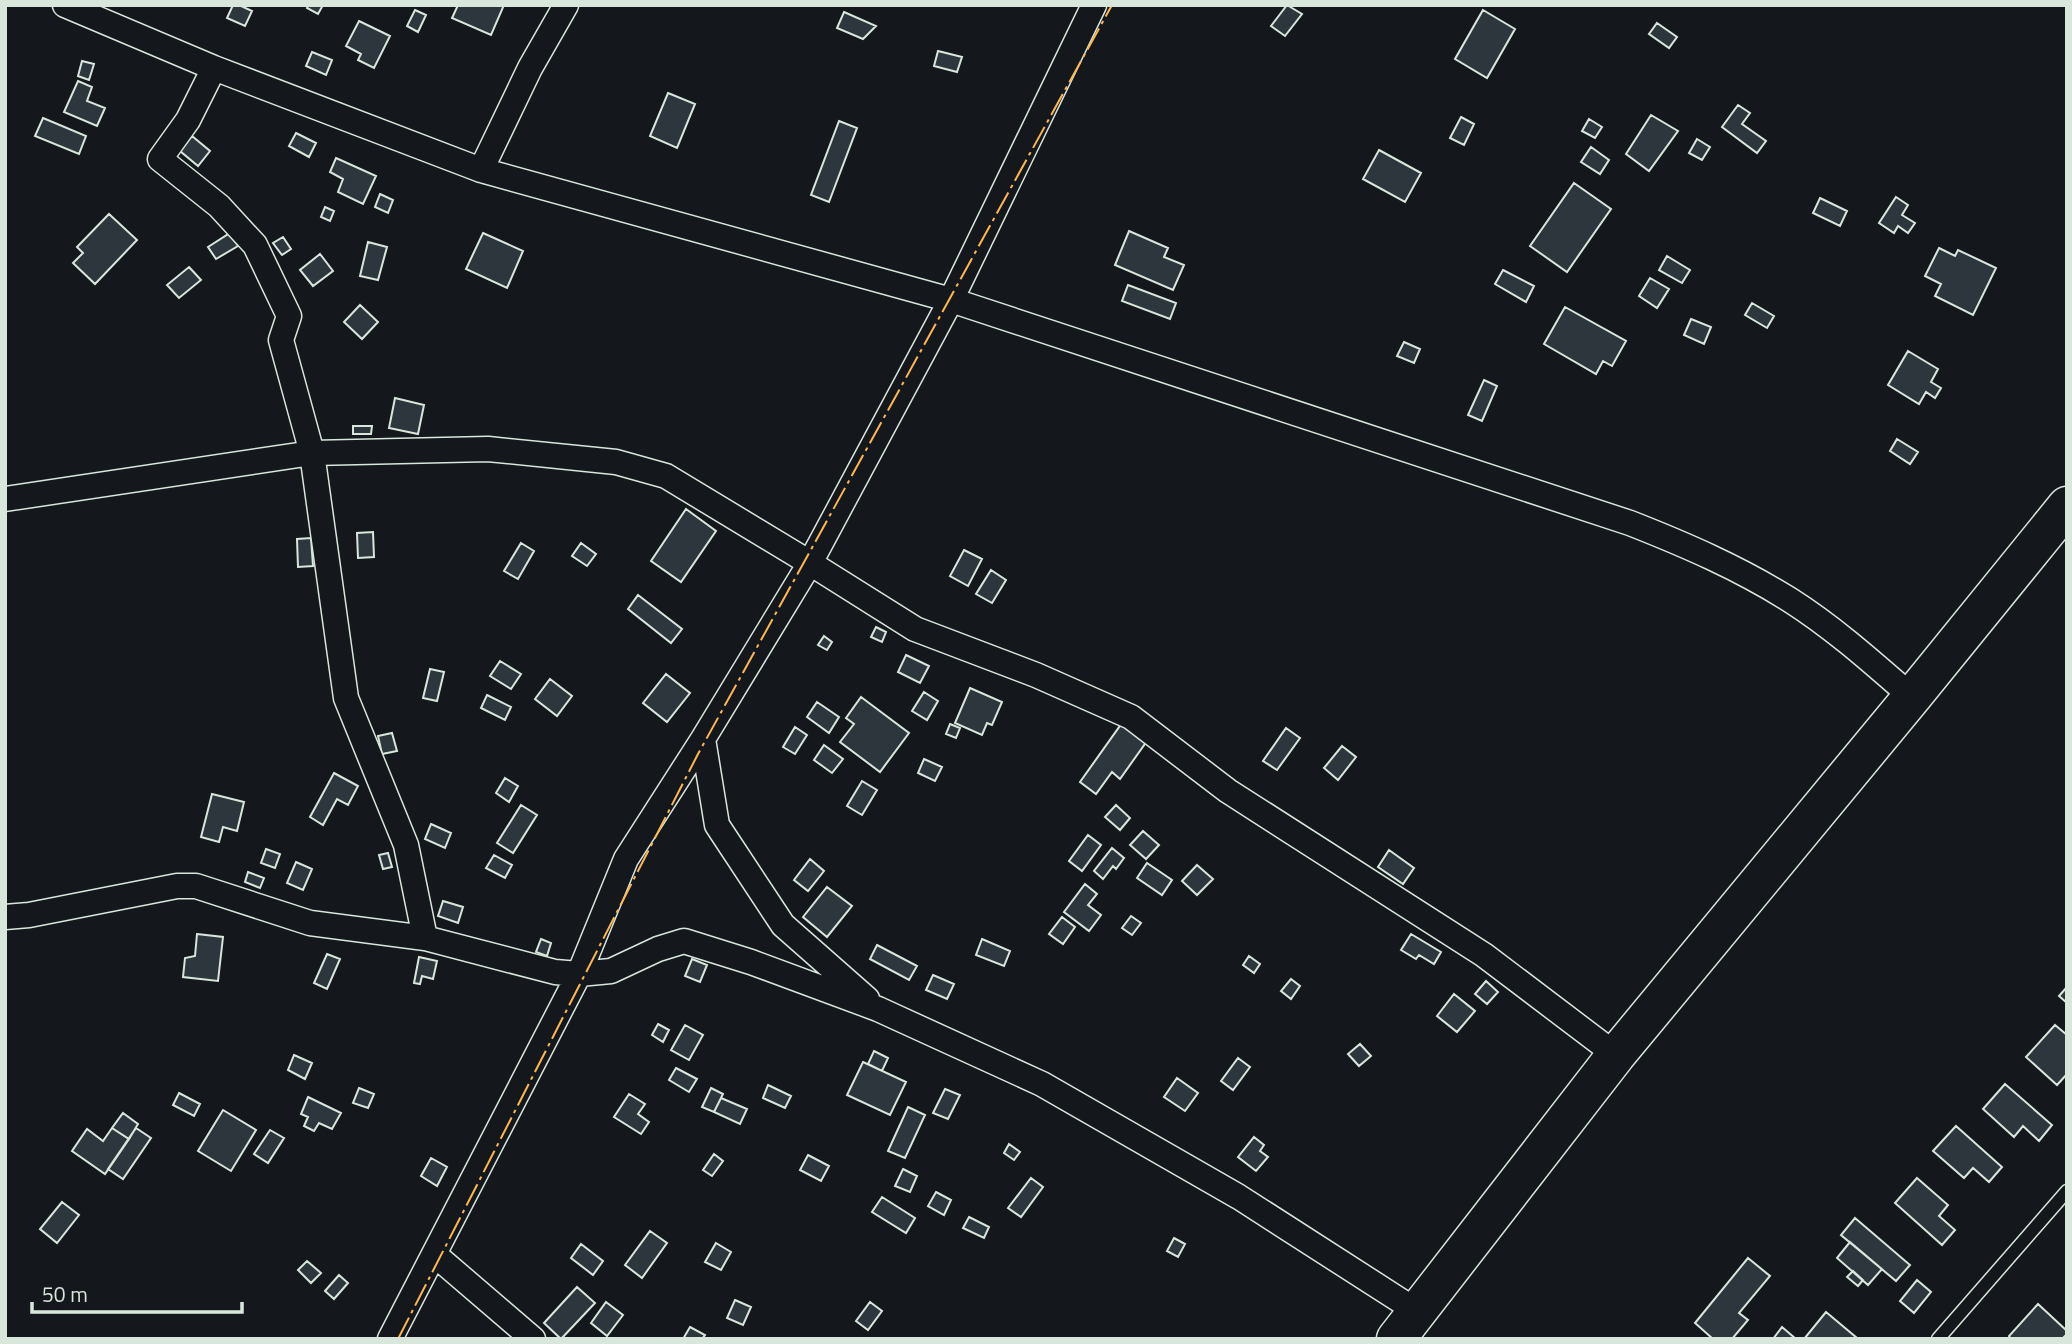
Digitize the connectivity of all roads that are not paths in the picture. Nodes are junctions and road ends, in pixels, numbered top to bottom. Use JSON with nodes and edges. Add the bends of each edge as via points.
{"nodes":[{"id":1,"x":65,"y":5,"type":"edge"},
{"id":2,"x":566,"y":5,"type":"edge"},
{"id":3,"x":1094,"y":5,"type":"edge"},
{"id":4,"x":214,"y":68,"type":"junction"},
{"id":5,"x":481,"y":170,"type":"junction"},
{"id":6,"x":951,"y":300,"type":"junction"},
{"id":7,"x":312,"y":453,"type":"junction"},
{"id":8,"x":5,"y":499,"type":"edge"},
{"id":9,"x":2067,"y":506,"type":"edge"},
{"id":10,"x":810,"y":563,"type":"junction"},
{"id":11,"x":1912,"y":697,"type":"junction"},
{"id":12,"x":703,"y":739,"type":"junction"},
{"id":13,"x":5,"y":917,"type":"edge"},
{"id":14,"x":425,"y":939,"type":"junction"},
{"id":15,"x":579,"y":974,"type":"junction"},
{"id":16,"x":878,"y":1009,"type":"junction"},
{"id":17,"x":1616,"y":1055,"type":"junction"},
{"id":18,"x":2067,"y":1191,"type":"edge"},
{"id":19,"x":434,"y":1254,"type":"junction"},
{"id":20,"x":1407,"y":1325,"type":"edge"},
{"id":21,"x":390,"y":1339,"type":"edge"},
{"id":22,"x":533,"y":1339,"type":"edge"},
{"id":23,"x":1938,"y":1339,"type":"edge"}],
"edges":[{"from":1,"to":4,"type":"street"},
{"from":2,"to":5,"type":"street"},
{"from":3,"to":6,"type":"street"},
{"from":4,"to":5,"type":"street"},
{"from":4,"to":7,"type":"street","via":[[188,120],[160,159],[219,206],[255,245],[289,316],[281,340]]},
{"from":5,"to":6,"type":"street"},
{"from":6,"to":10,"type":"street"},
{"from":6,"to":11,"type":"street","via":[[1604,514],[1696,549],[1792,601],[1854,646]]},
{"from":7,"to":8,"type":"street"},
{"from":7,"to":10,"type":"street","via":[[488,449],[616,462],[666,477]]},
{"from":7,"to":14,"type":"street","via":[[346,698],[406,845]]},
{"from":9,"to":11,"type":"highway"},
{"from":10,"to":12,"type":"street"},
{"from":10,"to":17,"type":"street","via":[[915,629],[1131,717],[1228,791],[1484,955]]},
{"from":11,"to":17,"type":"highway"},
{"from":12,"to":15,"type":"street","via":[[626,859]]},
{"from":12,"to":16,"type":"street","via":[[717,825],[782,925]]},
{"from":13,"to":14,"type":"street","via":[[196,886],[310,923]]},
{"from":14,"to":15,"type":"street"},
{"from":15,"to":16,"type":"street","via":[[611,971],[684,941]]},
{"from":15,"to":19,"type":"street"},
{"from":16,"to":20,"type":"street","via":[[1042,1084],[1239,1198]]},
{"from":17,"to":20,"type":"highway"},
{"from":18,"to":23,"type":"lane"},
{"from":19,"to":21,"type":"street"},
{"from":19,"to":22,"type":"street"}]}
